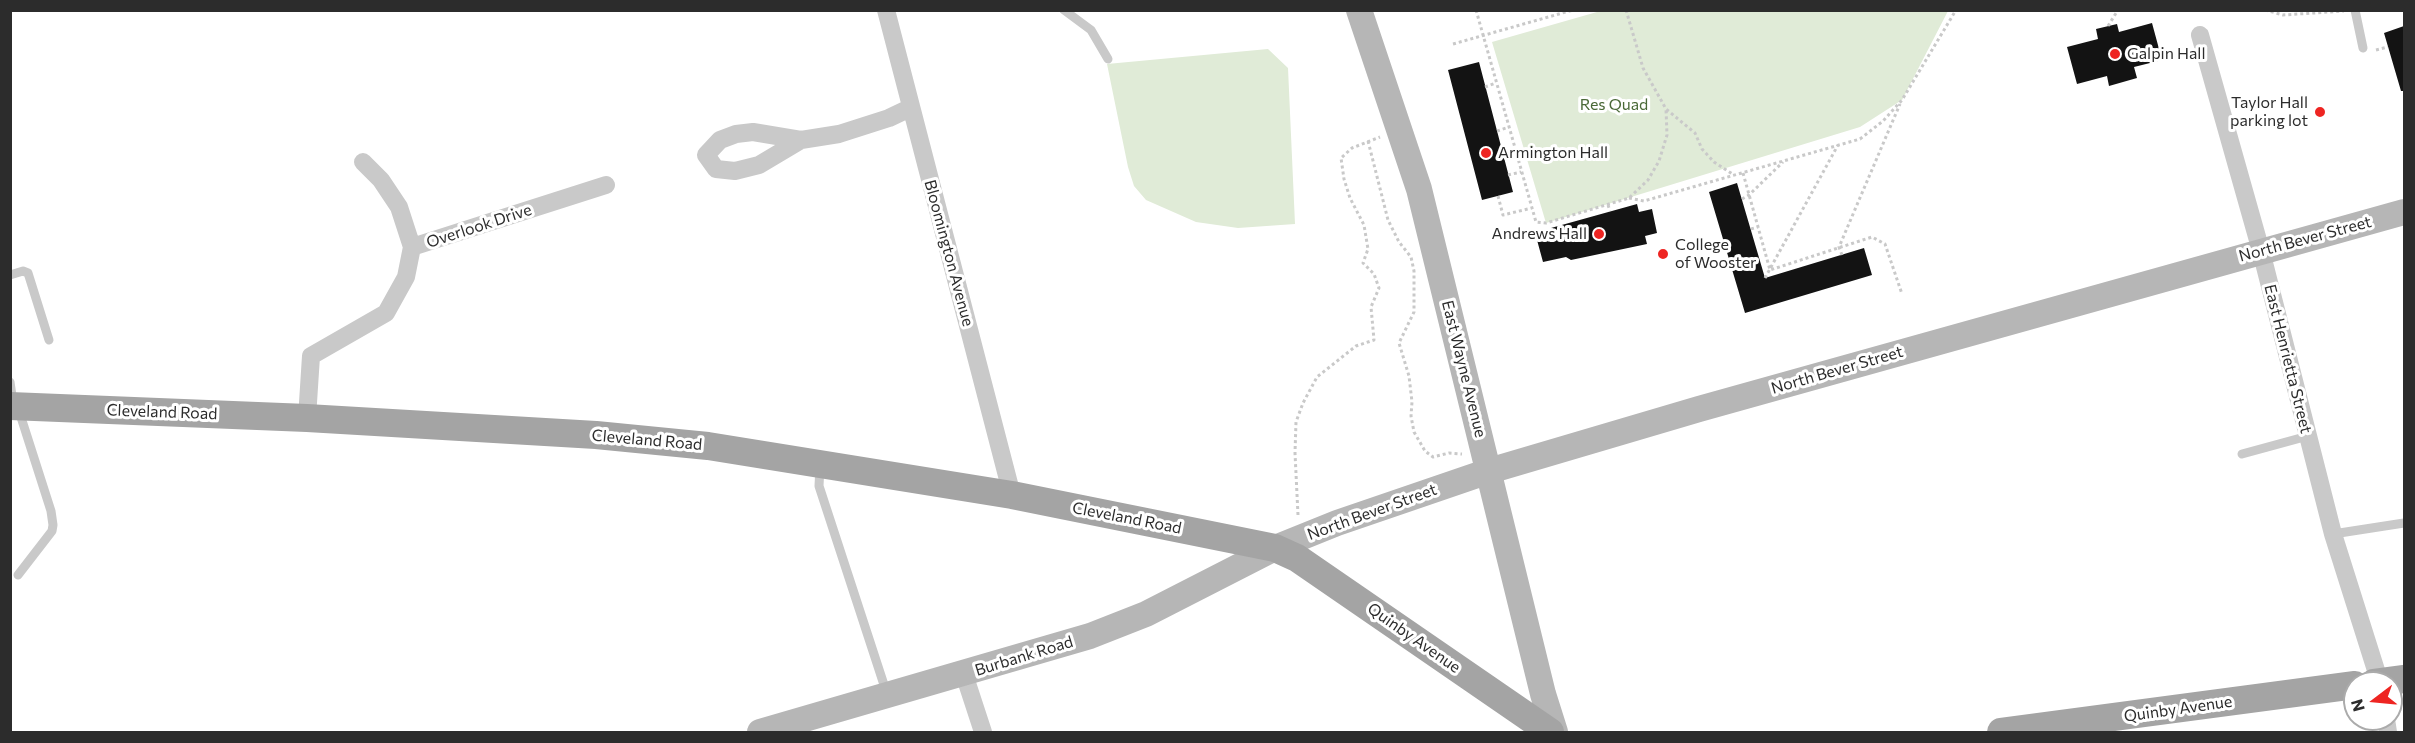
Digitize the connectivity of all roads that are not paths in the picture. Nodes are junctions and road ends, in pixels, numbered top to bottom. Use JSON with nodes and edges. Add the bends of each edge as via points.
{"nodes":[{"id":1,"x":886,"y":10,"type":"edge"},
{"id":2,"x":1064,"y":10,"type":"edge"},
{"id":3,"x":1359,"y":10,"type":"edge"},
{"id":4,"x":2355,"y":10,"type":"edge"},
{"id":5,"x":2200,"y":35,"type":"dead end"},
{"id":6,"x":2363,"y":48,"type":"dead end"},
{"id":7,"x":1108,"y":59,"type":"dead end"},
{"id":8,"x":910,"y":108,"type":"junction"},
{"id":9,"x":801,"y":140,"type":"junction"},
{"id":10,"x":363,"y":162,"type":"dead end"},
{"id":11,"x":606,"y":185,"type":"dead end"},
{"id":12,"x":2404,"y":212,"type":"edge"},
{"id":13,"x":412,"y":247,"type":"junction"},
{"id":14,"x":2261,"y":251,"type":"junction"},
{"id":15,"x":10,"y":275,"type":"edge"},
{"id":16,"x":49,"y":340,"type":"dead end"},
{"id":17,"x":13,"y":400,"type":"edge"},
{"id":18,"x":307,"y":418,"type":"junction"},
{"id":19,"x":2308,"y":436,"type":"junction"},
{"id":20,"x":2242,"y":454,"type":"dead end"},
{"id":21,"x":820,"y":464,"type":"junction"},
{"id":22,"x":1490,"y":471,"type":"junction"},
{"id":23,"x":1012,"y":495,"type":"junction"},
{"id":24,"x":2404,"y":523,"type":"edge"},
{"id":25,"x":2333,"y":534,"type":"junction"},
{"id":26,"x":1275,"y":548,"type":"junction"},
{"id":27,"x":18,"y":575,"type":"dead end"},
{"id":28,"x":2376,"y":671,"type":"edge"},
{"id":29,"x":964,"y":674,"type":"junction"},
{"id":30,"x":2343,"y":687,"type":"edge"},
{"id":31,"x":887,"y":696,"type":"junction"},
{"id":32,"x":760,"y":732,"type":"edge"},
{"id":33,"x":983,"y":732,"type":"edge"},
{"id":34,"x":1550,"y":732,"type":"edge"},
{"id":35,"x":1555,"y":732,"type":"edge"},
{"id":36,"x":2001,"y":732,"type":"edge"}],
"edges":[{"from":1,"to":8,"type":"street","name":"Bloomington Avenue"},
{"from":2,"to":7,"type":"lane","via":[[1091,30]]},
{"from":3,"to":22,"type":"main road","name":"East Wayne Avenue","via":[[1419,189]]},
{"from":4,"to":6,"type":"lane"},
{"from":5,"to":14,"type":"street","name":"East Henrietta Street"},
{"from":8,"to":9,"type":"street","via":[[839,134]]},
{"from":8,"to":23,"type":"street","name":"Bloomington Avenue"},
{"from":9,"to":9,"type":"street","via":[[759,165],[735,171],[716,169],[706,155],[720,140],[736,134],[753,132]]},
{"from":10,"to":13,"type":"street","name":"Overlook Drive","via":[[399,207]]},
{"from":11,"to":13,"type":"street","name":"Overlook Drive"},
{"from":12,"to":14,"type":"main road","name":"North Bever Street"},
{"from":13,"to":18,"type":"street","via":[[406,276],[386,313],[310,356]]},
{"from":14,"to":19,"type":"street","name":"East Henrietta Street"},
{"from":14,"to":22,"type":"main road","name":"North Bever Street"},
{"from":15,"to":16,"type":"lane","via":[[28,273]]},
{"from":17,"to":18,"type":"main road","name":"Cleveland Road"},
{"from":17,"to":27,"type":"lane","via":[[53,525]]},
{"from":18,"to":21,"type":"main road","name":"Cleveland Road","via":[[596,435],[708,446]]},
{"from":19,"to":20,"type":"lane"},
{"from":19,"to":25,"type":"street","name":"East Henrietta Street"},
{"from":21,"to":23,"type":"main road","name":"Cleveland Road"},
{"from":21,"to":31,"type":"lane","via":[[819,486]]},
{"from":22,"to":26,"type":"main road","name":"North Bever Street"},
{"from":22,"to":35,"type":"main road","name":"East Wayne Avenue"},
{"from":23,"to":26,"type":"main road","name":"Cleveland Road"},
{"from":24,"to":25,"type":"lane"},
{"from":25,"to":28,"type":"street","name":"East Henrietta Street"},
{"from":26,"to":29,"type":"main road","name":"Burbank Road","via":[[1146,614],[1090,636]]},
{"from":26,"to":34,"type":"main road","name":"Quinby Avenue","via":[[1297,558]]},
{"from":29,"to":31,"type":"main road","name":"Burbank Road"},
{"from":29,"to":33,"type":"street"},
{"from":30,"to":36,"type":"main road","name":"Quinby Avenue"},
{"from":31,"to":32,"type":"main road","name":"Burbank Road"}]}
